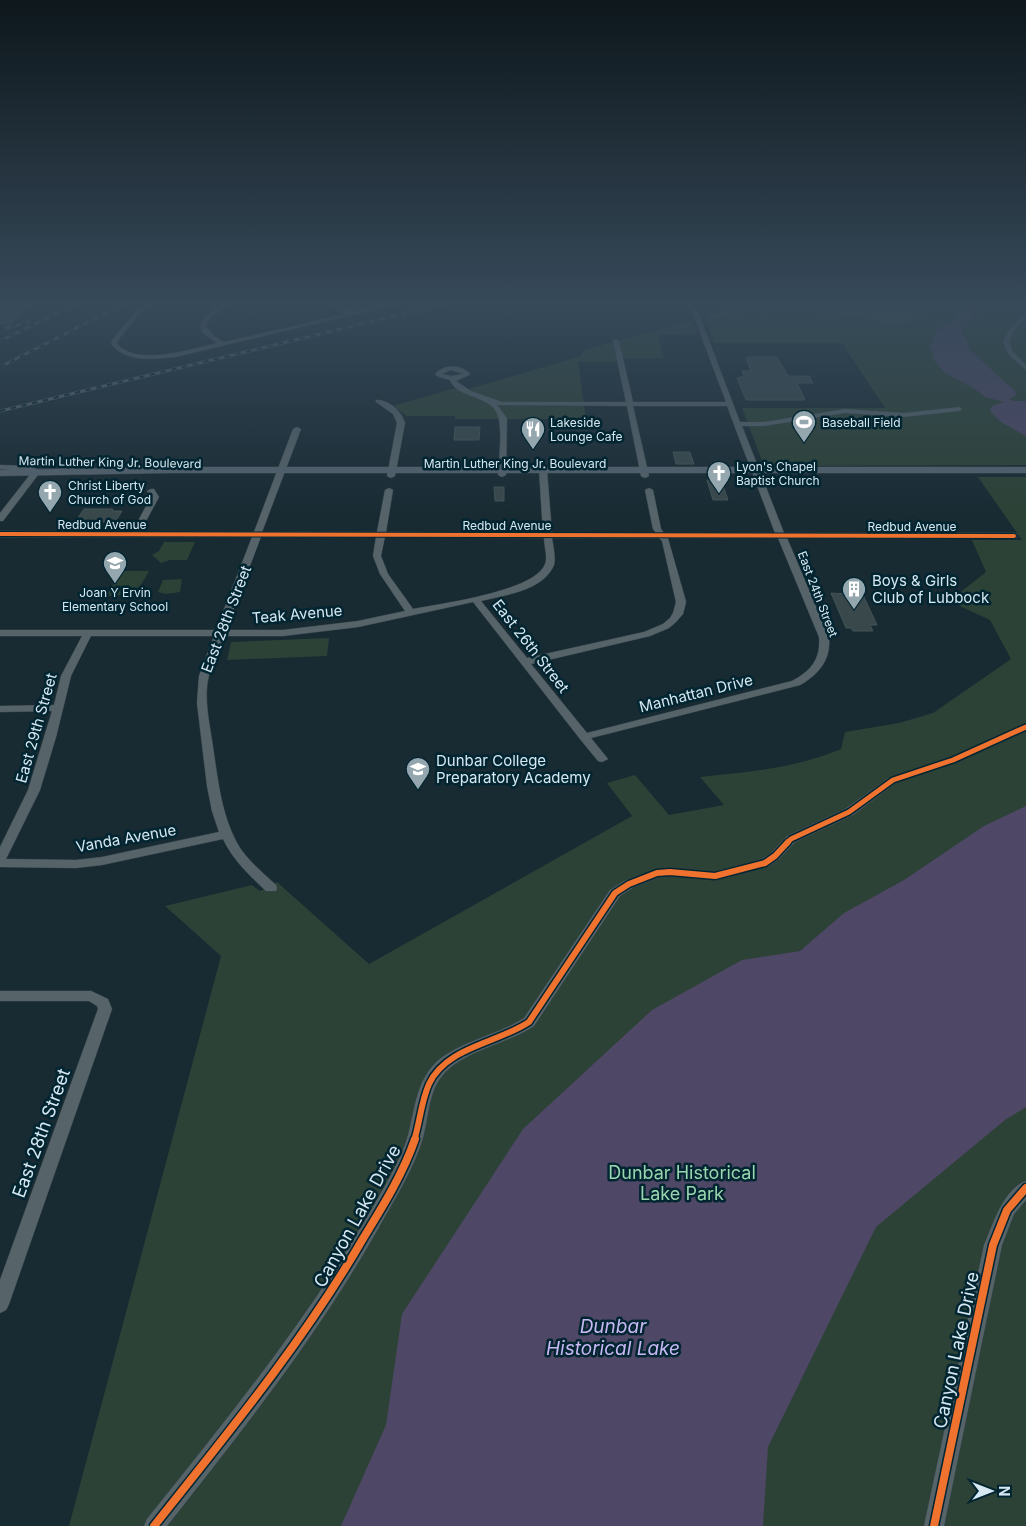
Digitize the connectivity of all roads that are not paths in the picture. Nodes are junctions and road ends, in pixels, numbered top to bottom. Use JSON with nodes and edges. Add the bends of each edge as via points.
{"nodes":[{"id":1,"x":623,"y":372,"type":"edge"},
{"id":2,"x":719,"y":372,"type":"edge"},
{"id":3,"x":453,"y":378,"type":"dead end"},
{"id":4,"x":491,"y":401,"type":"junction"},
{"id":5,"x":378,"y":402,"type":"dead end"},
{"id":6,"x":630,"y":404,"type":"junction"},
{"id":7,"x":731,"y":404,"type":"junction"},
{"id":8,"x":959,"y":409,"type":"dead end"},
{"id":9,"x":739,"y":424,"type":"junction"},
{"id":10,"x":297,"y":429,"type":"dead end"},
{"id":11,"x":1026,"y":470,"type":"edge"},
{"id":12,"x":1,"y":471,"type":"edge"},
{"id":13,"x":36,"y":473,"type":"junction"},
{"id":14,"x":281,"y":473,"type":"junction"},
{"id":15,"x":392,"y":473,"type":"junction"},
{"id":16,"x":502,"y":473,"type":"junction"},
{"id":17,"x":543,"y":473,"type":"junction"},
{"id":18,"x":644,"y":473,"type":"junction"},
{"id":19,"x":757,"y":473,"type":"junction"},
{"id":20,"x":1026,"y":475,"type":"edge"},
{"id":21,"x":389,"y":490,"type":"dead end"},
{"id":22,"x":649,"y":490,"type":"dead end"},
{"id":23,"x":151,"y":491,"type":"dead end"},
{"id":24,"x":0,"y":519,"type":"edge"},
{"id":25,"x":0,"y":534,"type":"edge"},
{"id":26,"x":135,"y":534,"type":"junction"},
{"id":27,"x":258,"y":534,"type":"junction"},
{"id":28,"x":661,"y":534,"type":"junction"},
{"id":29,"x":380,"y":535,"type":"junction"},
{"id":30,"x":548,"y":535,"type":"junction"},
{"id":31,"x":781,"y":535,"type":"junction"},
{"id":32,"x":1014,"y":536,"type":"dead end"},
{"id":33,"x":474,"y":599,"type":"junction"},
{"id":34,"x":411,"y":613,"type":"junction"},
{"id":35,"x":0,"y":633,"type":"edge"},
{"id":36,"x":88,"y":633,"type":"junction"},
{"id":37,"x":219,"y":633,"type":"junction"},
{"id":38,"x":525,"y":662,"type":"junction"},
{"id":39,"x":813,"y":672,"type":"joint"},
{"id":40,"x":57,"y":708,"type":"junction"},
{"id":41,"x":0,"y":709,"type":"edge"},
{"id":42,"x":1026,"y":728,"type":"edge"},
{"id":43,"x":584,"y":737,"type":"junction"},
{"id":44,"x":602,"y":759,"type":"dead end"},
{"id":45,"x":226,"y":834,"type":"junction"},
{"id":46,"x":0,"y":861,"type":"edge"},
{"id":47,"x":271,"y":888,"type":"dead end"},
{"id":48,"x":0,"y":996,"type":"edge"},
{"id":49,"x":1026,"y":1188,"type":"edge"},
{"id":50,"x":0,"y":1304,"type":"edge"},
{"id":51,"x":154,"y":1526,"type":"edge"},
{"id":52,"x":934,"y":1526,"type":"edge"}],
"edges":[{"from":1,"to":6,"type":"street"},
{"from":2,"to":7,"type":"street","name":"East 24th Street"},
{"from":3,"to":4,"type":"street","via":[[458,386]]},
{"from":4,"to":6,"type":"street","via":[[508,404]]},
{"from":4,"to":16,"type":"street","via":[[503,418]]},
{"from":5,"to":15,"type":"street","via":[[401,417]]},
{"from":6,"to":7,"type":"street"},
{"from":6,"to":18,"type":"street"},
{"from":7,"to":9,"type":"street","name":"East 24th Street"},
{"from":8,"to":9,"type":"street","via":[[904,415],[845,411],[764,424]]},
{"from":9,"to":19,"type":"street","name":"East 24th Street"},
{"from":10,"to":14,"type":"street","name":"East 28th Street"},
{"from":11,"to":19,"type":"main road","name":"Martin Luther King Jr. Boulevard"},
{"from":12,"to":13,"type":"main road","name":"Martin Luther King Jr. Boulevard"},
{"from":13,"to":14,"type":"main road","name":"Martin Luther King Jr. Boulevard"},
{"from":13,"to":24,"type":"street"},
{"from":14,"to":15,"type":"main road","name":"Martin Luther King Jr. Boulevard"},
{"from":14,"to":27,"type":"street","name":"East 28th Street"},
{"from":15,"to":16,"type":"main road","name":"Martin Luther King Jr. Boulevard"},
{"from":16,"to":17,"type":"main road","name":"Martin Luther King Jr. Boulevard"},
{"from":17,"to":18,"type":"main road","name":"Martin Luther King Jr. Boulevard"},
{"from":17,"to":30,"type":"street","name":"East 26th Street"},
{"from":18,"to":19,"type":"main road","name":"Martin Luther King Jr. Boulevard"},
{"from":19,"to":20,"type":"main road","name":"Martin Luther King Jr. Boulevard"},
{"from":19,"to":31,"type":"street","name":"East 24th Street"},
{"from":21,"to":29,"type":"street"},
{"from":22,"to":28,"type":"street","via":[[657,530]]},
{"from":23,"to":26,"type":"street","via":[[156,497]]},
{"from":25,"to":26,"type":"street","name":"Redbud Avenue"},
{"from":26,"to":27,"type":"street","name":"Redbud Avenue"},
{"from":27,"to":29,"type":"street","name":"Redbud Avenue"},
{"from":27,"to":37,"type":"street","name":"East 28th Street"},
{"from":28,"to":30,"type":"street","name":"Redbud Avenue"},
{"from":28,"to":31,"type":"street","name":"Redbud Avenue"},
{"from":28,"to":38,"type":"street","via":[[666,541],[681,602],[673,620],[642,635]]},
{"from":29,"to":30,"type":"street","name":"Redbud Avenue"},
{"from":29,"to":34,"type":"street","via":[[379,564]]},
{"from":30,"to":33,"type":"street","name":"East 26th Street","via":[[550,564],[540,578],[513,590]]},
{"from":31,"to":32,"type":"street","name":"Redbud Avenue"},
{"from":31,"to":39,"type":"street","name":"East 24th Street","via":[[824,637],[824,658]]},
{"from":33,"to":34,"type":"street","name":"Teak Avenue"},
{"from":33,"to":38,"type":"street","name":"East 26th Street"},
{"from":34,"to":37,"type":"street","name":"Teak Avenue","via":[[311,631]]},
{"from":35,"to":36,"type":"street","name":"Teak Avenue"},
{"from":36,"to":37,"type":"street","name":"Teak Avenue"},
{"from":36,"to":40,"type":"street","name":"East 29th Street","via":[[68,671]]},
{"from":37,"to":45,"type":"street","name":"East 28th Street","via":[[204,676],[202,700],[214,799]]},
{"from":38,"to":43,"type":"street","name":"East 26th Street"},
{"from":39,"to":43,"type":"street","name":"Manhattan Drive","via":[[783,687]]},
{"from":40,"to":41,"type":"street"},
{"from":40,"to":46,"type":"street","name":"East 29th Street","via":[[34,790]]},
{"from":42,"to":51,"type":"street","name":"Canyon Lake Drive","via":[[962,756],[893,780],[848,812],[791,839],[766,863],[715,876],[657,873],[615,893],[529,1022],[517,1032],[448,1061],[437,1071],[423,1100],[410,1152],[348,1265],[305,1331],[230,1433]]},
{"from":43,"to":44,"type":"street","name":"East 26th Street"},
{"from":45,"to":46,"type":"street","name":"Vanda Avenue","via":[[102,861],[76,864]]},
{"from":45,"to":47,"type":"street","name":"East 28th Street","via":[[242,859]]},
{"from":48,"to":50,"type":"street","name":"East 28th Street","via":[[91,996],[103,1003],[105,1009]]},
{"from":49,"to":52,"type":"street","name":"Canyon Lake Drive","via":[[1008,1210],[993,1245]]}]}
